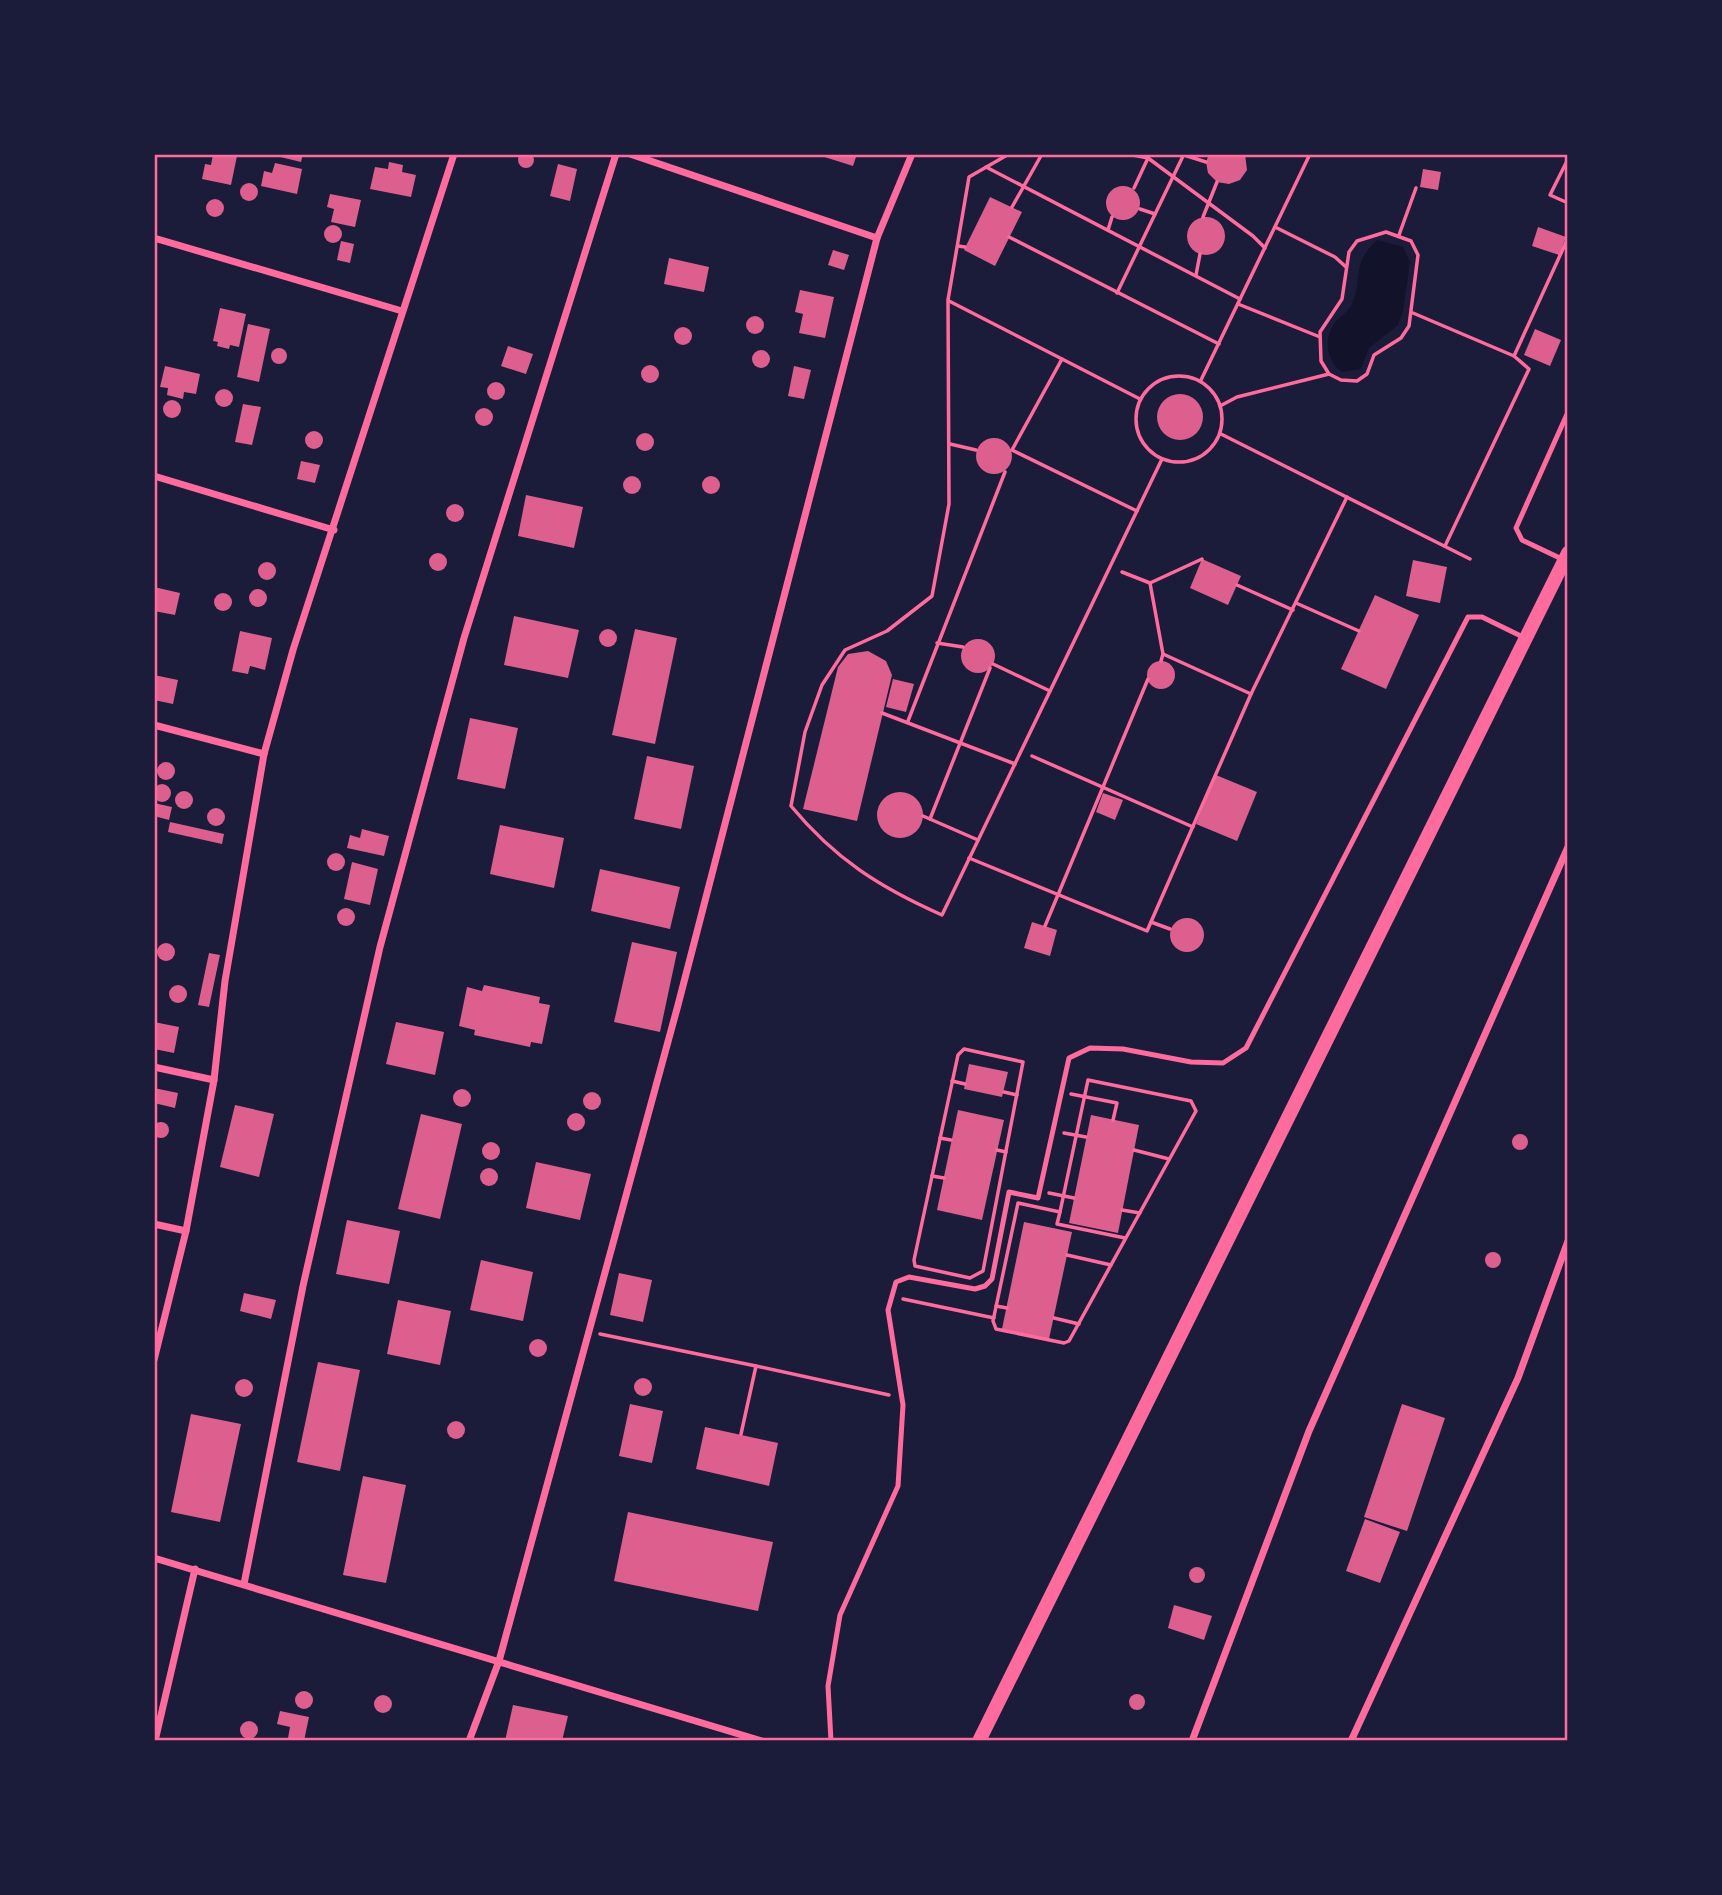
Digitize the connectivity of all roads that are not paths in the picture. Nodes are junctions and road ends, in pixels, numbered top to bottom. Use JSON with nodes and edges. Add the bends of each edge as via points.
{"nodes":[{"id":1,"x":454,"y":154,"type":"edge"},
{"id":2,"x":616,"y":154,"type":"edge"},
{"id":3,"x":630,"y":154,"type":"edge"},
{"id":4,"x":912,"y":154,"type":"edge"},
{"id":5,"x":877,"y":238,"type":"junction"},
{"id":6,"x":154,"y":239,"type":"edge"},
{"id":7,"x":402,"y":312,"type":"junction"},
{"id":8,"x":1568,"y":412,"type":"edge"},
{"id":9,"x":154,"y":477,"type":"edge"},
{"id":10,"x":334,"y":530,"type":"junction"},
{"id":11,"x":1566,"y":557,"type":"edge"},
{"id":12,"x":1525,"y":638,"type":"junction"},
{"id":13,"x":154,"y":725,"type":"edge"},
{"id":14,"x":264,"y":754,"type":"junction"},
{"id":15,"x":1568,"y":847,"type":"edge"},
{"id":16,"x":154,"y":1067,"type":"edge"},
{"id":17,"x":214,"y":1080,"type":"junction"},
{"id":18,"x":154,"y":1224,"type":"edge"},
{"id":19,"x":186,"y":1231,"type":"junction"},
{"id":20,"x":1568,"y":1241,"type":"edge"},
{"id":21,"x":154,"y":1360,"type":"edge"},
{"id":22,"x":154,"y":1558,"type":"edge"},
{"id":23,"x":195,"y":1569,"type":"junction"},
{"id":24,"x":244,"y":1584,"type":"junction"},
{"id":25,"x":499,"y":1661,"type":"junction"},
{"id":26,"x":156,"y":1741,"type":"edge"},
{"id":27,"x":469,"y":1741,"type":"edge"},
{"id":28,"x":762,"y":1741,"type":"edge"},
{"id":29,"x":831,"y":1741,"type":"edge"},
{"id":30,"x":979,"y":1741,"type":"edge"},
{"id":31,"x":1192,"y":1741,"type":"edge"},
{"id":32,"x":1351,"y":1741,"type":"edge"}],
"edges":[{"from":1,"to":7,"type":"street"},
{"from":2,"to":24,"type":"street","via":[[467,625],[380,947],[303,1286]]},
{"from":3,"to":5,"type":"street"},
{"from":4,"to":5,"type":"street"},
{"from":5,"to":25,"type":"street","via":[[678,1005]]},
{"from":6,"to":7,"type":"street"},
{"from":7,"to":10,"type":"street"},
{"from":8,"to":11,"type":"lane","via":[[1516,528],[1522,540]]},
{"from":9,"to":10,"type":"street"},
{"from":10,"to":14,"type":"street"},
{"from":11,"to":12,"type":"main road"},
{"from":12,"to":29,"type":"lane","via":[[1482,617],[1468,617],[1246,1048],[1223,1063],[1124,1049],[1090,1048],[1069,1058],[1038,1198],[1009,1192],[992,1279],[975,1289],[909,1277],[896,1282],[888,1310],[901,1397],[898,1486],[840,1615],[828,1686]]},
{"from":12,"to":30,"type":"main road"},
{"from":13,"to":14,"type":"street"},
{"from":14,"to":17,"type":"street","via":[[225,981]]},
{"from":15,"to":31,"type":"street","via":[[1309,1430]]},
{"from":16,"to":17,"type":"street"},
{"from":17,"to":19,"type":"street"},
{"from":18,"to":19,"type":"street"},
{"from":19,"to":21,"type":"street"},
{"from":20,"to":32,"type":"street","via":[[1518,1378]]},
{"from":22,"to":23,"type":"street"},
{"from":23,"to":24,"type":"street"},
{"from":23,"to":26,"type":"street"},
{"from":24,"to":25,"type":"street"},
{"from":25,"to":27,"type":"street"},
{"from":25,"to":28,"type":"street"}]}
